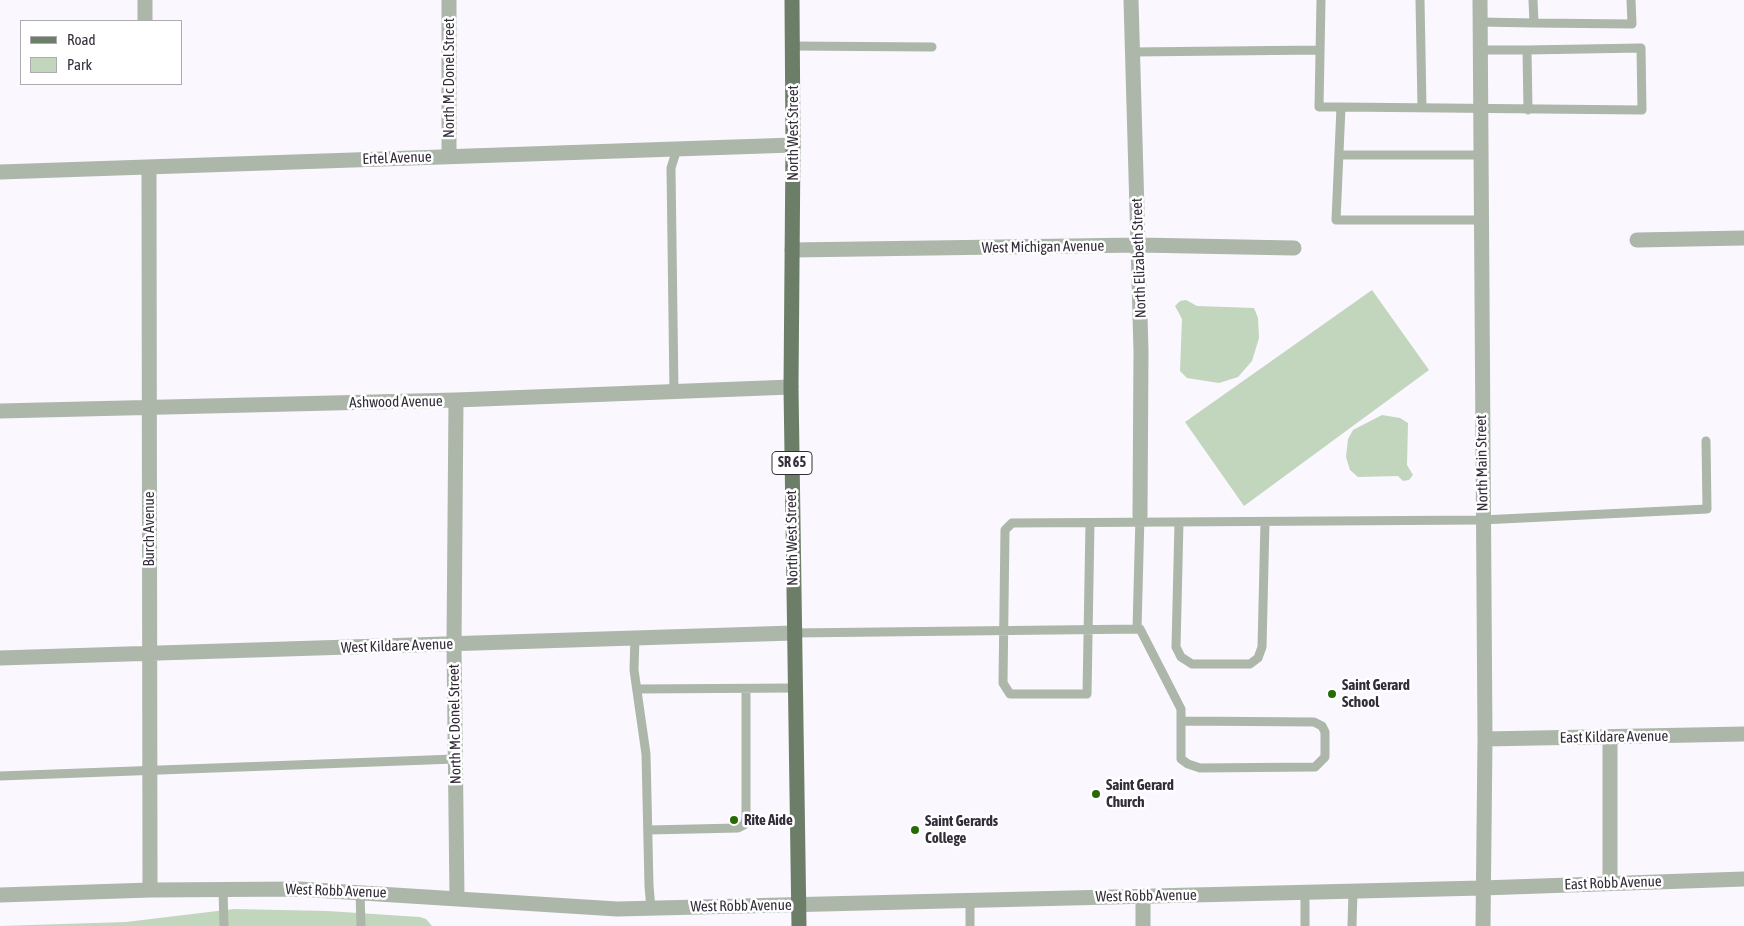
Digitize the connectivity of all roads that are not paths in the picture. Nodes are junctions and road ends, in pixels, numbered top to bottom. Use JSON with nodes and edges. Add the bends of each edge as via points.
{"nodes":[{"id":1,"x":145,"y":0,"type":"edge"},
{"id":2,"x":449,"y":0,"type":"edge"},
{"id":3,"x":792,"y":0,"type":"edge"},
{"id":4,"x":1131,"y":0,"type":"edge"},
{"id":5,"x":1321,"y":0,"type":"edge"},
{"id":6,"x":1420,"y":0,"type":"edge"},
{"id":7,"x":1480,"y":0,"type":"edge"},
{"id":8,"x":1533,"y":0,"type":"edge"},
{"id":9,"x":1632,"y":0,"type":"edge"},
{"id":10,"x":145,"y":20,"type":"edge"},
{"id":11,"x":1480,"y":22,"type":"junction"},
{"id":12,"x":1534,"y":23,"type":"junction"},
{"id":13,"x":792,"y":46,"type":"junction"},
{"id":14,"x":932,"y":47,"type":"dead end"},
{"id":15,"x":1320,"y":50,"type":"junction"},
{"id":16,"x":1481,"y":50,"type":"junction"},
{"id":17,"x":1527,"y":50,"type":"junction"},
{"id":18,"x":1132,"y":52,"type":"junction"},
{"id":19,"x":1341,"y":107,"type":"junction"},
{"id":20,"x":1422,"y":107,"type":"junction"},
{"id":21,"x":1481,"y":109,"type":"junction"},
{"id":22,"x":1528,"y":110,"type":"junction"},
{"id":23,"x":793,"y":145,"type":"junction"},
{"id":24,"x":677,"y":149,"type":"junction"},
{"id":25,"x":1340,"y":155,"type":"junction"},
{"id":26,"x":1482,"y":155,"type":"junction"},
{"id":27,"x":449,"y":156,"type":"junction"},
{"id":28,"x":149,"y":167,"type":"junction"},
{"id":29,"x":0,"y":172,"type":"edge"},
{"id":30,"x":1483,"y":220,"type":"junction"},
{"id":31,"x":1744,"y":238,"type":"edge"},
{"id":32,"x":1637,"y":240,"type":"dead end"},
{"id":33,"x":1139,"y":245,"type":"junction"},
{"id":34,"x":1294,"y":248,"type":"dead end"},
{"id":35,"x":792,"y":250,"type":"junction"},
{"id":36,"x":791,"y":387,"type":"junction"},
{"id":37,"x":674,"y":392,"type":"junction"},
{"id":38,"x":456,"y":400,"type":"junction"},
{"id":39,"x":150,"y":408,"type":"junction"},
{"id":40,"x":0,"y":411,"type":"edge"},
{"id":41,"x":1706,"y":441,"type":"dead end"},
{"id":42,"x":1139,"y":519,"type":"junction"},
{"id":43,"x":1482,"y":520,"type":"junction"},
{"id":44,"x":1179,"y":522,"type":"junction"},
{"id":45,"x":1265,"y":522,"type":"junction"},
{"id":46,"x":1090,"y":523,"type":"junction"},
{"id":47,"x":1137,"y":629,"type":"junction"},
{"id":48,"x":1087,"y":630,"type":"junction"},
{"id":49,"x":1004,"y":631,"type":"junction"},
{"id":50,"x":793,"y":633,"type":"junction"},
{"id":51,"x":635,"y":638,"type":"junction"},
{"id":52,"x":454,"y":644,"type":"junction"},
{"id":53,"x":149,"y":655,"type":"junction"},
{"id":54,"x":0,"y":658,"type":"edge"},
{"id":55,"x":637,"y":688,"type":"junction"},
{"id":56,"x":746,"y":688,"type":"junction"},
{"id":57,"x":794,"y":688,"type":"junction"},
{"id":58,"x":1181,"y":721,"type":"junction"},
{"id":59,"x":1744,"y":734,"type":"edge"},
{"id":60,"x":1610,"y":737,"type":"junction"},
{"id":61,"x":1485,"y":739,"type":"junction"},
{"id":62,"x":455,"y":759,"type":"junction"},
{"id":63,"x":149,"y":768,"type":"junction"},
{"id":64,"x":0,"y":776,"type":"edge"},
{"id":65,"x":648,"y":830,"type":"junction"},
{"id":66,"x":1744,"y":878,"type":"edge"},
{"id":67,"x":1610,"y":884,"type":"junction"},
{"id":68,"x":1482,"y":888,"type":"junction"},
{"id":69,"x":150,"y":890,"type":"junction"},
{"id":70,"x":223,"y":890,"type":"junction"},
{"id":71,"x":1353,"y":891,"type":"junction"},
{"id":72,"x":360,"y":892,"type":"junction"},
{"id":73,"x":1305,"y":892,"type":"junction"},
{"id":74,"x":0,"y":895,"type":"edge"},
{"id":75,"x":1143,"y":896,"type":"junction"},
{"id":76,"x":457,"y":898,"type":"junction"},
{"id":77,"x":970,"y":901,"type":"junction"},
{"id":78,"x":799,"y":905,"type":"junction"},
{"id":79,"x":651,"y":909,"type":"junction"},
{"id":80,"x":224,"y":926,"type":"edge"},
{"id":81,"x":361,"y":926,"type":"edge"},
{"id":82,"x":799,"y":926,"type":"edge"},
{"id":83,"x":970,"y":926,"type":"edge"},
{"id":84,"x":1143,"y":926,"type":"edge"},
{"id":85,"x":1306,"y":926,"type":"edge"},
{"id":86,"x":1352,"y":926,"type":"edge"},
{"id":87,"x":1482,"y":926,"type":"edge"}],
"edges":[{"from":1,"to":10,"type":"street"},
{"from":2,"to":27,"type":"street","name":"North Mc Donel Street"},
{"from":3,"to":13,"type":"main road","name":"North West Street","number":"SR 65"},
{"from":4,"to":18,"type":"street","name":"North Elizabeth Street"},
{"from":5,"to":15,"type":"lane"},
{"from":6,"to":20,"type":"lane"},
{"from":7,"to":11,"type":"street","name":"North Main Street"},
{"from":8,"to":12,"type":"lane"},
{"from":9,"to":12,"type":"lane","via":[[1632,24]]},
{"from":11,"to":12,"type":"lane"},
{"from":11,"to":16,"type":"street","name":"North Main Street"},
{"from":13,"to":14,"type":"lane"},
{"from":13,"to":23,"type":"main road","name":"North West Street","number":"SR 65"},
{"from":15,"to":18,"type":"lane"},
{"from":15,"to":19,"type":"lane","via":[[1319,107]]},
{"from":16,"to":17,"type":"lane"},
{"from":16,"to":21,"type":"street","name":"North Main Street"},
{"from":17,"to":22,"type":"lane"},
{"from":17,"to":22,"type":"lane","via":[[1641,48],[1642,110]]},
{"from":18,"to":33,"type":"street","name":"North Elizabeth Street"},
{"from":19,"to":20,"type":"lane"},
{"from":19,"to":25,"type":"lane"},
{"from":20,"to":21,"type":"lane"},
{"from":21,"to":22,"type":"lane"},
{"from":21,"to":26,"type":"street","name":"North Main Street"},
{"from":23,"to":24,"type":"street","name":"Ertel Avenue"},
{"from":23,"to":35,"type":"main road","name":"North West Street","number":"SR 65"},
{"from":24,"to":27,"type":"street","name":"Ertel Avenue"},
{"from":24,"to":37,"type":"lane","via":[[671,168]]},
{"from":25,"to":26,"type":"lane"},
{"from":25,"to":30,"type":"lane","via":[[1336,220]]},
{"from":26,"to":30,"type":"street","name":"North Main Street"},
{"from":27,"to":28,"type":"street","name":"Ertel Avenue"},
{"from":28,"to":29,"type":"street","name":"Ertel Avenue"},
{"from":28,"to":39,"type":"street","name":"Burch Avenue"},
{"from":30,"to":43,"type":"street","name":"North Main Street"},
{"from":31,"to":32,"type":"street"},
{"from":33,"to":34,"type":"street","name":"West Michigan Avenue"},
{"from":33,"to":35,"type":"street","name":"West Michigan Avenue"},
{"from":33,"to":42,"type":"street","name":"North Elizabeth Street"},
{"from":35,"to":36,"type":"main road","name":"North West Street","number":"SR 65"},
{"from":36,"to":37,"type":"street","name":"Ashwood Avenue"},
{"from":36,"to":50,"type":"main road","name":"North West Street","number":"SR 65"},
{"from":37,"to":38,"type":"street","name":"Ashwood Avenue"},
{"from":38,"to":39,"type":"street","name":"Ashwood Avenue"},
{"from":38,"to":52,"type":"street","name":"North Mc Donel Street"},
{"from":39,"to":40,"type":"street","name":"Ashwood Avenue"},
{"from":39,"to":53,"type":"street","name":"Burch Avenue"},
{"from":41,"to":43,"type":"lane","via":[[1707,509]]},
{"from":42,"to":44,"type":"lane"},
{"from":42,"to":46,"type":"lane"},
{"from":42,"to":47,"type":"lane"},
{"from":43,"to":45,"type":"lane"},
{"from":43,"to":61,"type":"street","name":"North Main Street"},
{"from":44,"to":45,"type":"lane"},
{"from":44,"to":45,"type":"lane","via":[[1176,647],[1181,657],[1192,664],[1250,664],[1258,658],[1262,647]]},
{"from":46,"to":48,"type":"lane"},
{"from":46,"to":49,"type":"lane","via":[[1012,524],[1005,530]]},
{"from":47,"to":48,"type":"lane"},
{"from":47,"to":58,"type":"lane","via":[[1140,629],[1181,709]]},
{"from":48,"to":49,"type":"lane"},
{"from":48,"to":49,"type":"lane","via":[[1087,694],[1010,694],[1003,683]]},
{"from":49,"to":50,"type":"lane"},
{"from":50,"to":51,"type":"street","name":"West Kildare Avenue"},
{"from":50,"to":57,"type":"main road","name":"North West Street","number":"SR 65"},
{"from":51,"to":52,"type":"street","name":"West Kildare Avenue"},
{"from":51,"to":55,"type":"lane"},
{"from":52,"to":53,"type":"street","name":"West Kildare Avenue"},
{"from":52,"to":62,"type":"street","name":"North Mc Donel Street"},
{"from":53,"to":54,"type":"street","name":"West Kildare Avenue"},
{"from":53,"to":63,"type":"street","name":"Burch Avenue"},
{"from":55,"to":56,"type":"lane"},
{"from":55,"to":65,"type":"lane","via":[[646,754]]},
{"from":56,"to":57,"type":"lane"},
{"from":56,"to":65,"type":"lane","via":[[744,825],[738,828]]},
{"from":57,"to":78,"type":"main road","name":"North West Street","number":"SR 65"},
{"from":58,"to":58,"type":"lane","via":[[1181,759],[1200,768],[1315,767],[1325,757],[1325,732],[1314,722]]},
{"from":59,"to":60,"type":"street","name":"East Kildare Avenue"},
{"from":60,"to":61,"type":"street","name":"East Kildare Avenue"},
{"from":60,"to":67,"type":"street"},
{"from":61,"to":68,"type":"street","name":"North Main Street"},
{"from":62,"to":63,"type":"lane"},
{"from":62,"to":76,"type":"street","name":"North Mc Donel Street"},
{"from":63,"to":64,"type":"lane"},
{"from":63,"to":69,"type":"street","name":"Burch Avenue"},
{"from":65,"to":79,"type":"lane"},
{"from":66,"to":67,"type":"street","name":"East Robb Avenue"},
{"from":67,"to":68,"type":"street","name":"East Robb Avenue"},
{"from":68,"to":71,"type":"street","name":"West Robb Avenue"},
{"from":68,"to":87,"type":"street","name":"North Main Street"},
{"from":69,"to":70,"type":"street","name":"West Robb Avenue"},
{"from":69,"to":74,"type":"street","name":"West Robb Avenue"},
{"from":70,"to":72,"type":"street","name":"West Robb Avenue"},
{"from":70,"to":80,"type":"lane"},
{"from":71,"to":73,"type":"street","name":"West Robb Avenue"},
{"from":71,"to":86,"type":"lane"},
{"from":72,"to":76,"type":"street","name":"West Robb Avenue"},
{"from":72,"to":81,"type":"lane"},
{"from":73,"to":75,"type":"street","name":"West Robb Avenue"},
{"from":73,"to":85,"type":"lane"},
{"from":75,"to":77,"type":"street","name":"West Robb Avenue"},
{"from":75,"to":84,"type":"street"},
{"from":76,"to":79,"type":"street","name":"West Robb Avenue","via":[[589,909]]},
{"from":77,"to":78,"type":"street","name":"West Robb Avenue"},
{"from":77,"to":83,"type":"lane"},
{"from":78,"to":79,"type":"street","name":"West Robb Avenue"},
{"from":78,"to":82,"type":"main road","name":"North West Street","number":"SR 65"}]}
